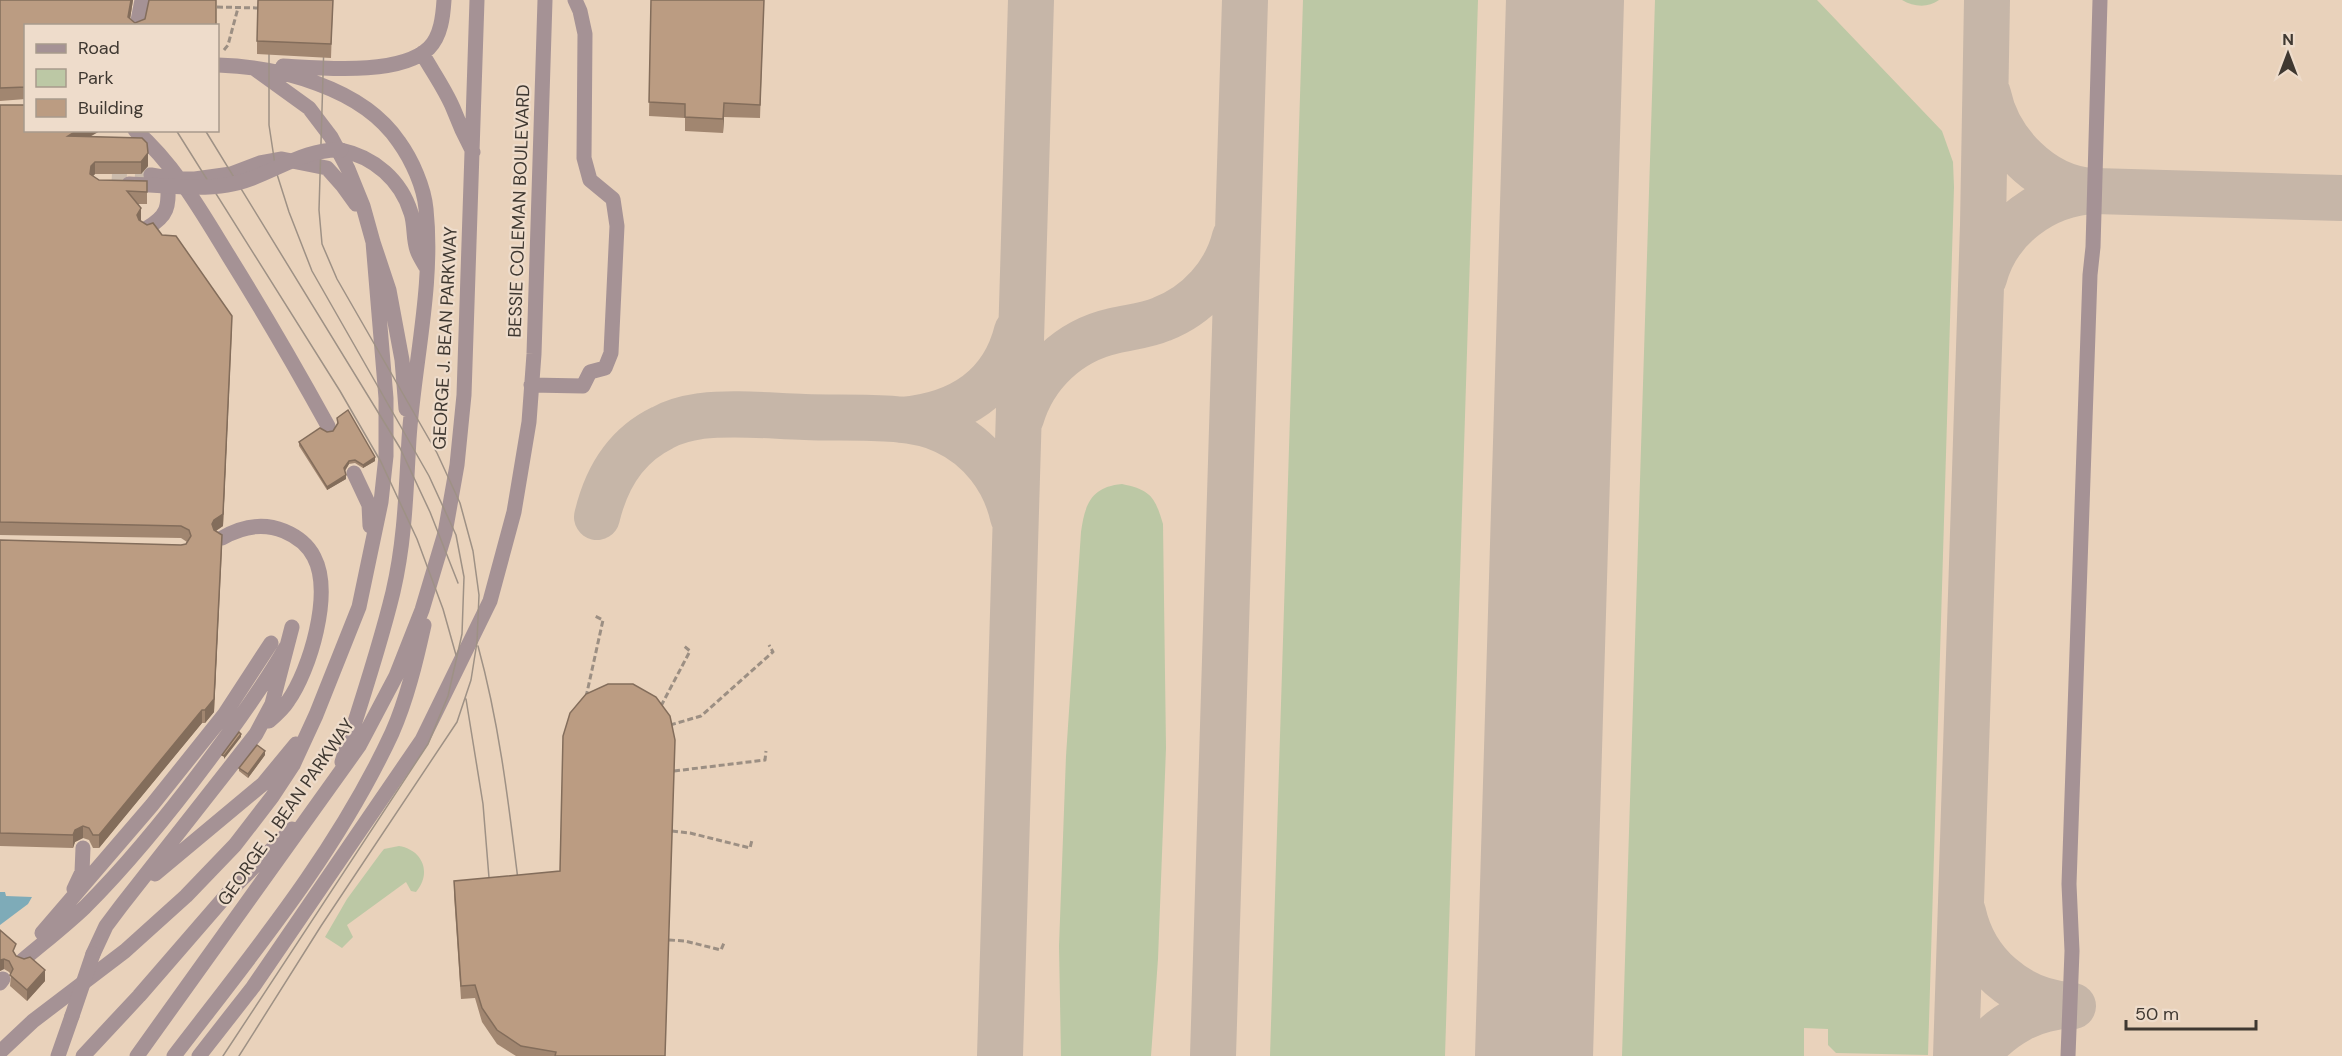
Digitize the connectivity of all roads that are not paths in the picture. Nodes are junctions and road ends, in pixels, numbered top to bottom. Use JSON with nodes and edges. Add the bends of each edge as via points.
{"nodes":[{"id":1,"x":142,"y":0,"type":"edge"},
{"id":2,"x":444,"y":0,"type":"edge"},
{"id":3,"x":477,"y":0,"type":"edge"},
{"id":4,"x":545,"y":0,"type":"edge"},
{"id":5,"x":575,"y":0,"type":"edge"},
{"id":6,"x":2100,"y":0,"type":"edge"},
{"id":7,"x":136,"y":24,"type":"edge"},
{"id":8,"x":422,"y":53,"type":"junction"},
{"id":9,"x":219,"y":60,"type":"edge"},
{"id":10,"x":248,"y":64,"type":"junction"},
{"id":11,"x":137,"y":132,"type":"edge"},
{"id":12,"x":473,"y":152,"type":"junction"},
{"id":13,"x":151,"y":176,"type":"tunnel mouth"},
{"id":14,"x":168,"y":179,"type":"junction"},
{"id":15,"x":110,"y":183,"type":"edge"},
{"id":16,"x":367,"y":222,"type":"junction"},
{"id":17,"x":147,"y":228,"type":"edge"},
{"id":18,"x":373,"y":242,"type":"junction"},
{"id":19,"x":426,"y":267,"type":"junction"},
{"id":20,"x":531,"y":385,"type":"junction"},
{"id":21,"x":328,"y":426,"type":"dead end"},
{"id":22,"x":409,"y":439,"type":"junction"},
{"id":23,"x":354,"y":473,"type":"dead end"},
{"id":24,"x":445,"y":533,"type":"junction"},
{"id":25,"x":222,"y":538,"type":"edge"},
{"id":26,"x":365,"y":580,"type":"junction"},
{"id":27,"x":292,"y":627,"type":"dead end"},
{"id":28,"x":279,"y":645,"type":"junction"},
{"id":29,"x":316,"y":715,"type":"junction"},
{"id":30,"x":256,"y":734,"type":"junction"},
{"id":31,"x":336,"y":779,"type":"junction"},
{"id":32,"x":323,"y":797,"type":"junction"},
{"id":33,"x":83,"y":848,"type":"dead end"},
{"id":34,"x":66,"y":906,"type":"junction"},
{"id":35,"x":121,"y":906,"type":"junction"},
{"id":36,"x":0,"y":1052,"type":"edge"},
{"id":37,"x":58,"y":1056,"type":"edge"},
{"id":38,"x":83,"y":1056,"type":"edge"},
{"id":39,"x":137,"y":1056,"type":"edge"},
{"id":40,"x":174,"y":1056,"type":"edge"},
{"id":41,"x":199,"y":1056,"type":"edge"},
{"id":42,"x":2068,"y":1056,"type":"edge"}],
"edges":[{"from":1,"to":7,"type":"street"},
{"from":2,"to":8,"type":"street","via":[[436,38]]},
{"from":3,"to":12,"type":"street","name":"GEORGE J. BEAN PARKWAY"},
{"from":4,"to":20,"type":"street","name":"BESSIE COLEMAN BOULEVARD"},
{"from":5,"to":20,"type":"street","via":[[585,34],[584,158],[591,180],[613,199],[617,226],[611,353],[605,368],[590,372],[583,386]]},
{"from":6,"to":42,"type":"street","via":[[2069,884],[2072,951]]},
{"from":8,"to":10,"type":"street","via":[[395,63],[356,69]]},
{"from":8,"to":12,"type":"street"},
{"from":9,"to":10,"type":"street"},
{"from":9,"to":19,"type":"street","via":[[301,77],[340,93],[377,117],[399,141],[417,175],[426,206]]},
{"from":10,"to":16,"type":"street","via":[[309,108],[331,137],[348,168]]},
{"from":11,"to":21,"type":"street","via":[[191,194]]},
{"from":12,"to":24,"type":"street","name":"GEORGE J. BEAN PARKWAY","via":[[464,395]]},
{"from":13,"to":14,"type":"street"},
{"from":14,"to":16,"type":"street","via":[[231,174],[282,159],[298,161],[327,168]]},
{"from":14,"to":17,"type":"street","via":[[168,206],[160,220]]},
{"from":15,"to":19,"type":"street","bridge":true,"via":[[226,185],[326,149],[359,153],[396,182],[411,212],[417,249]]},
{"from":16,"to":18,"type":"street"},
{"from":18,"to":22,"type":"street","via":[[389,290],[402,360]]},
{"from":18,"to":26,"type":"street","via":[[386,398],[386,456]]},
{"from":19,"to":22,"type":"street"},
{"from":20,"to":41,"type":"street","name":"BESSIE COLEMAN BOULEVARD","via":[[514,512],[490,601],[422,740],[253,987]]},
{"from":22,"to":31,"type":"street","via":[[404,531],[393,591]]},
{"from":23,"to":26,"type":"street","via":[[369,506]]},
{"from":24,"to":31,"type":"street","name":"GEORGE J. BEAN PARKWAY","via":[[422,610],[396,676],[359,746]]},
{"from":24,"to":40,"type":"street","via":[[414,669],[392,731],[363,790],[289,907]]},
{"from":25,"to":30,"type":"street","via":[[250,527],[280,529],[309,550],[320,576],[318,620],[308,662],[287,704]]},
{"from":26,"to":29,"type":"street","via":[[352,628]]},
{"from":27,"to":28,"type":"street"},
{"from":28,"to":30,"type":"street","via":[[279,685],[273,705]]},
{"from":28,"to":34,"type":"street"},
{"from":28,"to":34,"type":"street","via":[[268,678],[182,797],[85,907],[22,959]]},
{"from":29,"to":35,"type":"street","via":[[263,783]]},
{"from":29,"to":36,"type":"street","via":[[293,765],[235,845],[125,951],[33,1021]]},
{"from":30,"to":35,"type":"street"},
{"from":31,"to":32,"type":"street","name":"GEORGE J. BEAN PARKWAY"},
{"from":32,"to":38,"type":"street","via":[[230,891]]},
{"from":32,"to":39,"type":"street","name":"GEORGE J. BEAN PARKWAY"},
{"from":33,"to":34,"type":"street","via":[[82,872]]},
{"from":35,"to":37,"type":"street","bridge":true,"via":[[93,954]]}]}
